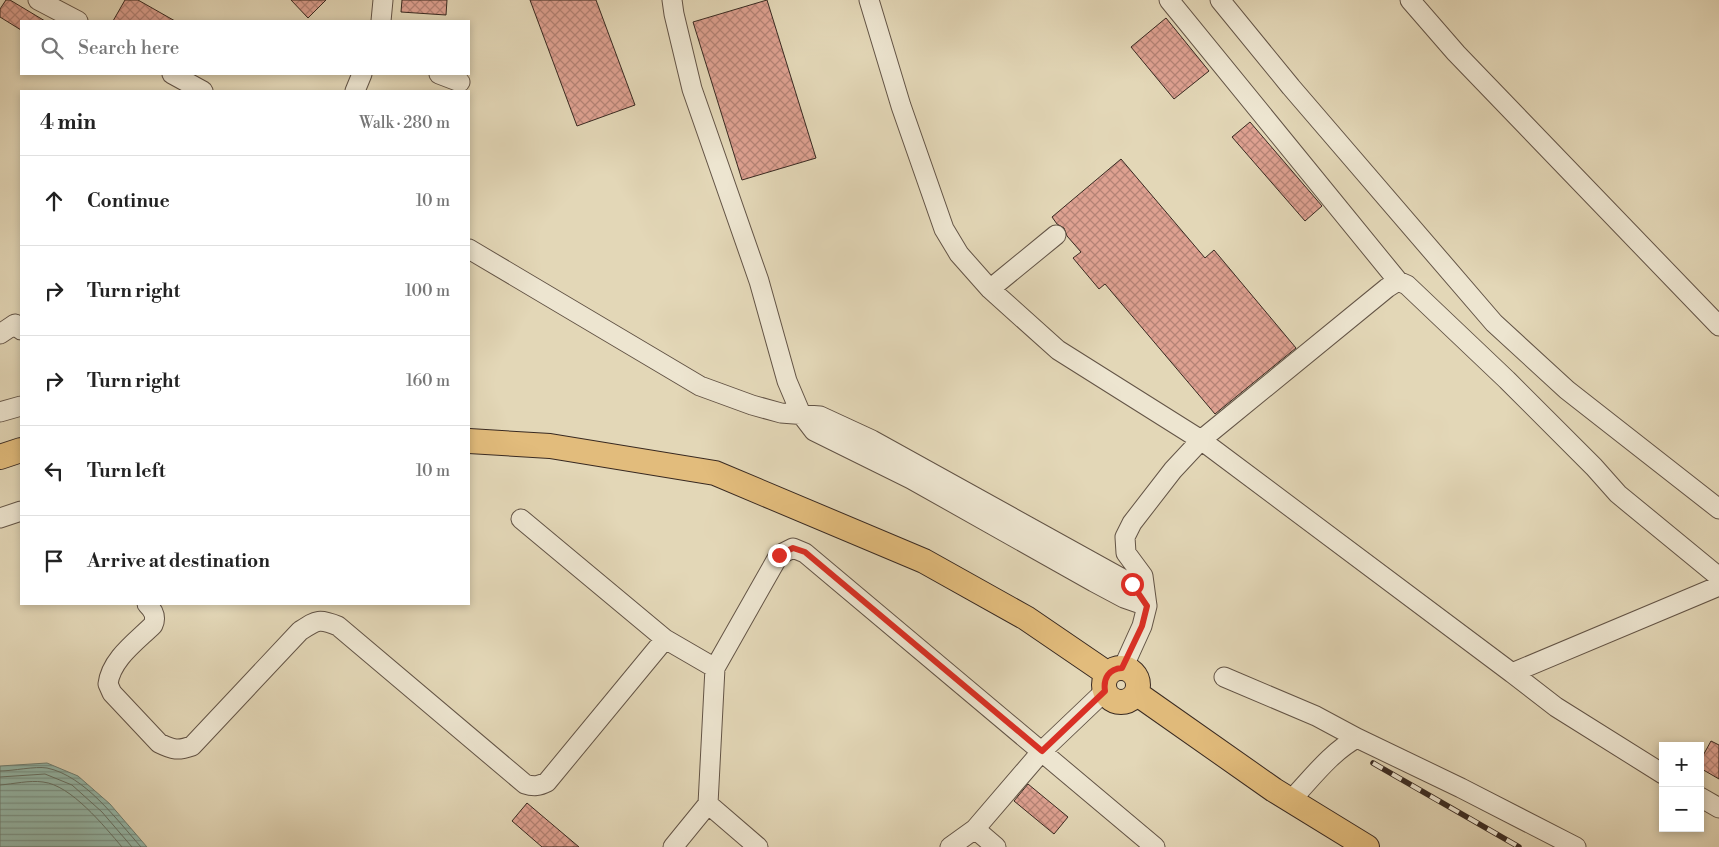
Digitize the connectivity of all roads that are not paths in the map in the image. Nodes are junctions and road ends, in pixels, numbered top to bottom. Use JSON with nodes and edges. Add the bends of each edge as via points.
{"nodes":[{"id":1,"x":38,"y":0,"type":"edge"},
{"id":2,"x":672,"y":0,"type":"edge"},
{"id":3,"x":869,"y":0,"type":"edge"},
{"id":4,"x":1169,"y":0,"type":"edge"},
{"id":5,"x":1220,"y":0,"type":"edge"},
{"id":6,"x":1410,"y":0,"type":"edge"},
{"id":7,"x":383,"y":1,"type":"edge"},
{"id":8,"x":76,"y":20,"type":"edge"},
{"id":9,"x":381,"y":20,"type":"edge"},
{"id":10,"x":174,"y":75,"type":"edge"},
{"id":11,"x":362,"y":75,"type":"edge"},
{"id":12,"x":442,"y":75,"type":"edge"},
{"id":13,"x":460,"y":82,"type":"dead end"},
{"id":14,"x":201,"y":90,"type":"edge"},
{"id":15,"x":355,"y":90,"type":"edge"},
{"id":16,"x":1056,"y":235,"type":"dead end"},
{"id":17,"x":470,"y":250,"type":"edge"},
{"id":18,"x":1398,"y":281,"type":"junction"},
{"id":19,"x":990,"y":289,"type":"junction"},
{"id":20,"x":1719,"y":326,"type":"edge"},
{"id":21,"x":20,"y":329,"type":"edge"},
{"id":22,"x":0,"y":334,"type":"edge"},
{"id":23,"x":20,"y":406,"type":"edge"},
{"id":24,"x":0,"y":412,"type":"edge"},
{"id":25,"x":801,"y":414,"type":"junction"},
{"id":26,"x":1200,"y":440,"type":"junction"},
{"id":27,"x":470,"y":441,"type":"edge"},
{"id":28,"x":20,"y":450,"type":"edge"},
{"id":29,"x":0,"y":457,"type":"edge"},
{"id":30,"x":1719,"y":508,"type":"edge"},
{"id":31,"x":20,"y":511,"type":"edge"},
{"id":32,"x":0,"y":518,"type":"edge"},
{"id":33,"x":521,"y":519,"type":"dead end"},
{"id":34,"x":1719,"y":577,"type":"edge"},
{"id":35,"x":1719,"y":586,"type":"edge"},
{"id":36,"x":148,"y":605,"type":"edge"},
{"id":37,"x":1147,"y":606,"type":"junction"},
{"id":38,"x":665,"y":639,"type":"junction"},
{"id":39,"x":716,"y":668,"type":"junction"},
{"id":40,"x":1512,"y":673,"type":"junction"},
{"id":41,"x":1112,"y":677,"type":"junction"},
{"id":42,"x":1224,"y":677,"type":"dead end"},
{"id":43,"x":1350,"y":738,"type":"junction"},
{"id":44,"x":1042,"y":751,"type":"junction"},
{"id":45,"x":1659,"y":772,"type":"edge"},
{"id":46,"x":1704,"y":799,"type":"edge"},
{"id":47,"x":1291,"y":800,"type":"junction"},
{"id":48,"x":708,"y":804,"type":"junction"},
{"id":49,"x":1719,"y":808,"type":"edge"},
{"id":50,"x":975,"y":829,"type":"junction"},
{"id":51,"x":673,"y":847,"type":"edge"},
{"id":52,"x":758,"y":847,"type":"edge"},
{"id":53,"x":950,"y":847,"type":"edge"},
{"id":54,"x":996,"y":847,"type":"edge"},
{"id":55,"x":1155,"y":847,"type":"edge"},
{"id":56,"x":1367,"y":847,"type":"edge"},
{"id":57,"x":1576,"y":847,"type":"edge"}],
"edges":[{"from":1,"to":8,"type":"street"},
{"from":2,"to":25,"type":"street","via":[[692,89],[759,281],[787,381]]},
{"from":3,"to":19,"type":"street","via":[[901,106],[944,229],[959,254]]},
{"from":4,"to":18,"type":"street"},
{"from":5,"to":30,"type":"street","via":[[1494,323],[1567,390]]},
{"from":6,"to":20,"type":"street","via":[[1456,53]]},
{"from":7,"to":9,"type":"street"},
{"from":10,"to":14,"type":"street"},
{"from":11,"to":15,"type":"street"},
{"from":12,"to":13,"type":"street"},
{"from":16,"to":19,"type":"street"},
{"from":17,"to":25,"type":"street","via":[[700,386],[752,405],[781,413]]},
{"from":18,"to":26,"type":"street"},
{"from":18,"to":34,"type":"street","via":[[1507,380],[1618,494]]},
{"from":19,"to":26,"type":"street","via":[[1058,350]]},
{"from":21,"to":22,"type":"street","via":[[15,324]]},
{"from":23,"to":24,"type":"street"},
{"from":25,"to":37,"type":"street","via":[[814,431],[911,479],[1124,598]]},
{"from":26,"to":37,"type":"street","via":[[1132,523],[1125,537],[1126,553],[1143,576]]},
{"from":26,"to":40,"type":"street"},
{"from":27,"to":41,"type":"main road","via":[[550,446],[715,473],[924,561],[1026,618]]},
{"from":28,"to":29,"type":"main road"},
{"from":31,"to":32,"type":"street"},
{"from":33,"to":38,"type":"street"},
{"from":35,"to":40,"type":"street"},
{"from":36,"to":38,"type":"street","via":[[155,618],[153,625],[113,668],[108,684],[112,693],[160,743],[169,748],[179,750],[192,746],[300,631],[324,620],[338,626],[531,786],[547,782]]},
{"from":37,"to":41,"type":"street","via":[[1142,626]]},
{"from":38,"to":39,"type":"street"},
{"from":39,"to":44,"type":"street","via":[[779,555],[793,548],[805,552]]},
{"from":39,"to":48,"type":"street"},
{"from":40,"to":45,"type":"street","via":[[1556,707]]},
{"from":41,"to":44,"type":"street"},
{"from":41,"to":47,"type":"main road","via":[[1132,672],[1138,682],[1136,693]]},
{"from":42,"to":43,"type":"street","via":[[1316,716]]},
{"from":43,"to":47,"type":"street"},
{"from":43,"to":57,"type":"street","via":[[1462,788]]},
{"from":44,"to":50,"type":"street"},
{"from":44,"to":55,"type":"street"},
{"from":46,"to":49,"type":"street"},
{"from":47,"to":56,"type":"main road"},
{"from":48,"to":51,"type":"street"},
{"from":48,"to":52,"type":"street"},
{"from":50,"to":53,"type":"street"},
{"from":50,"to":54,"type":"street"}]}
